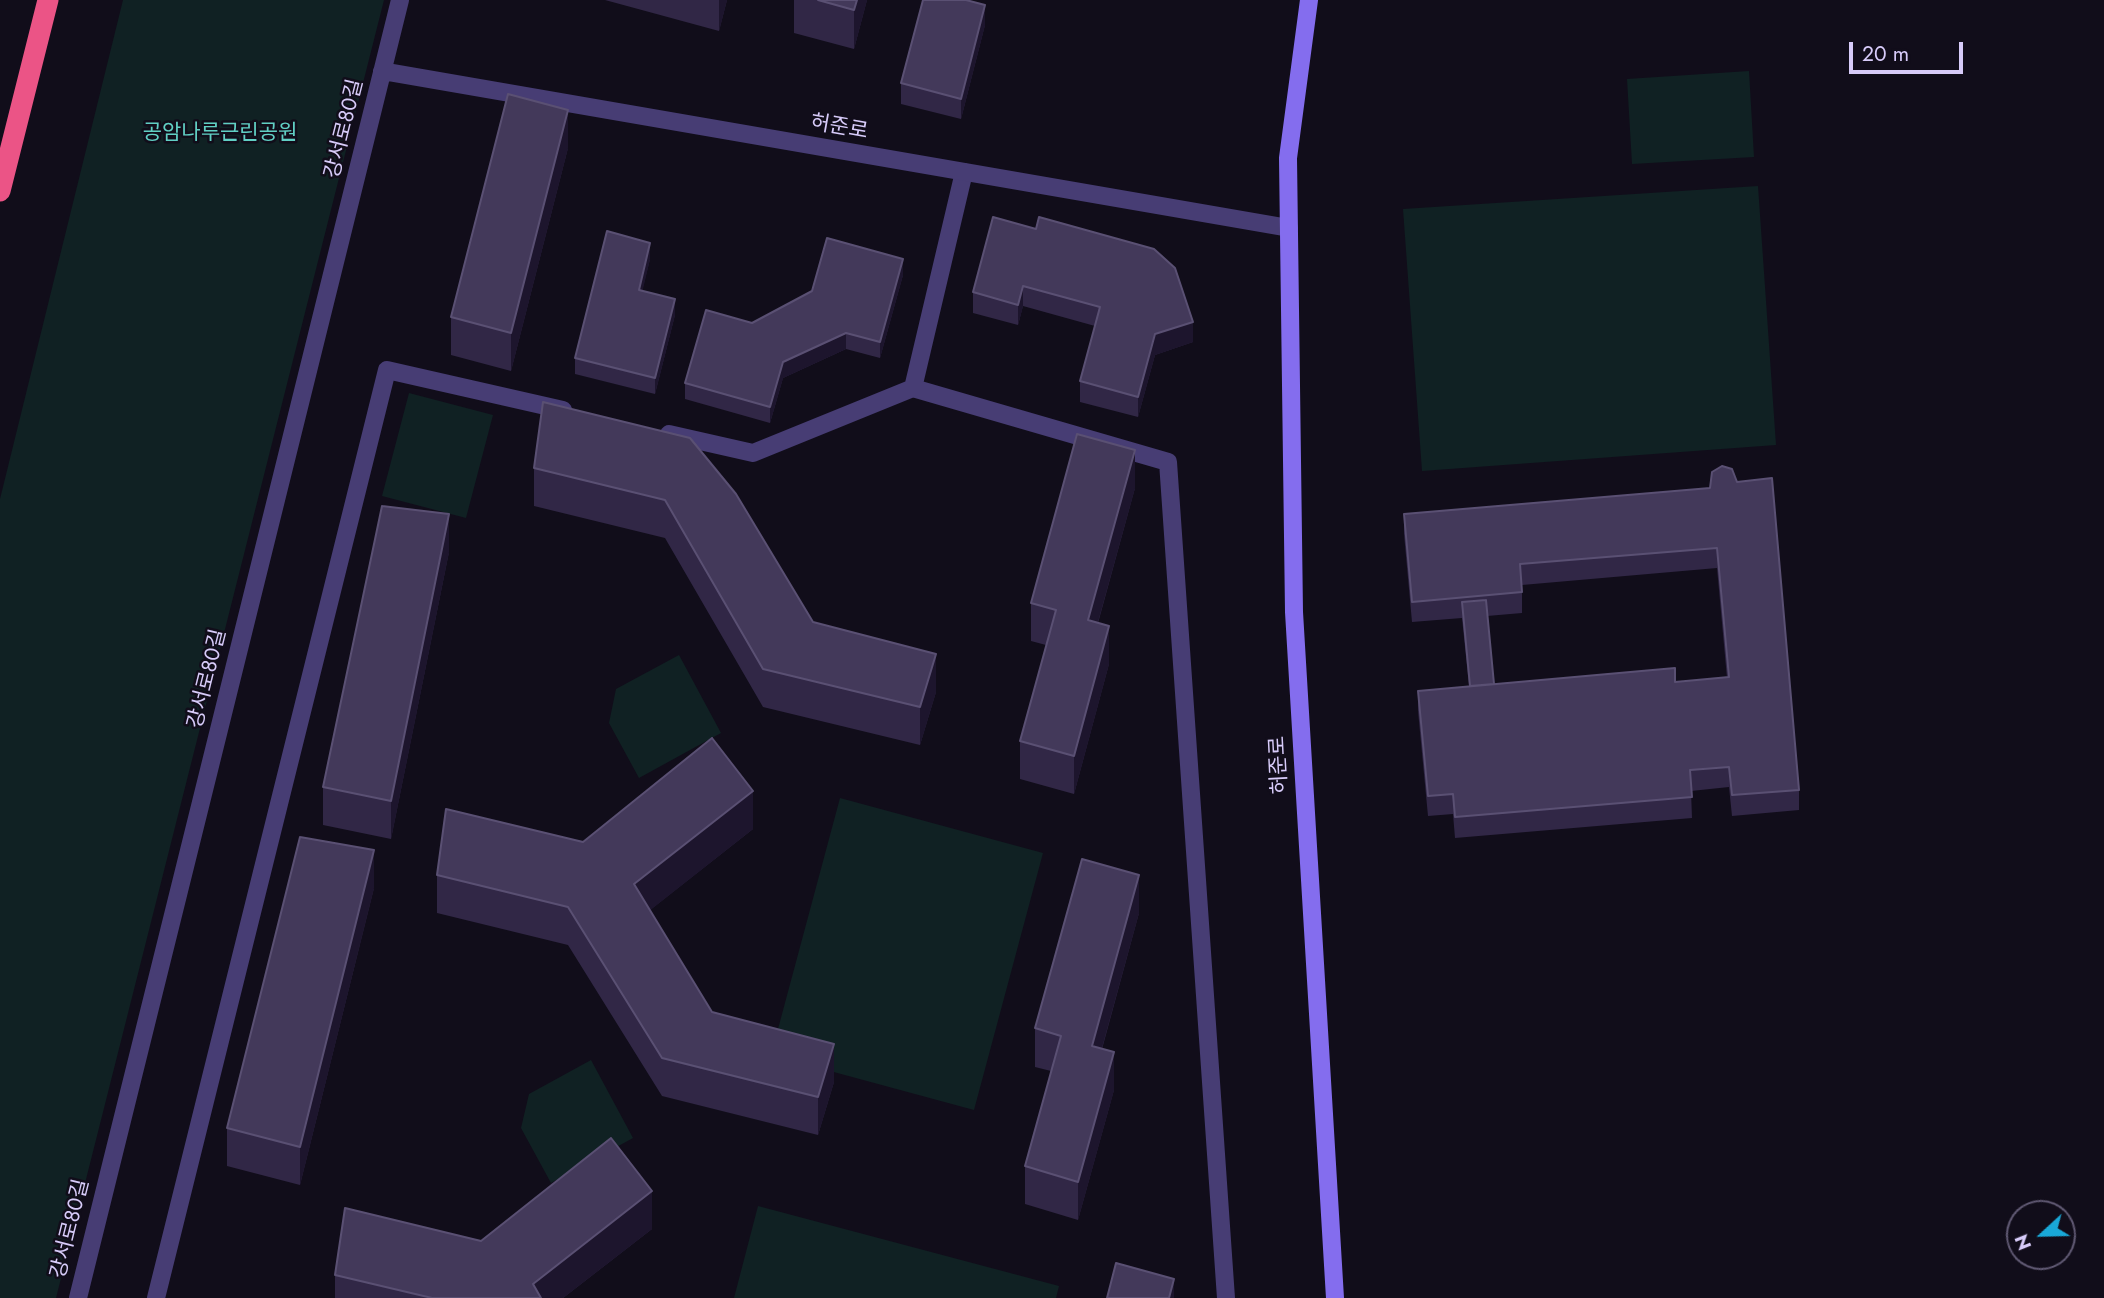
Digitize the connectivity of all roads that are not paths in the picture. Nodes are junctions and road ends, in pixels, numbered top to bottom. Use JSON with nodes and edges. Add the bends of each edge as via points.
{"nodes":[{"id":1,"x":48,"y":0,"type":"edge"},
{"id":2,"x":400,"y":0,"type":"edge"},
{"id":3,"x":1309,"y":0,"type":"edge"},
{"id":4,"x":382,"y":71,"type":"junction"},
{"id":5,"x":964,"y":172,"type":"junction"},
{"id":6,"x":0,"y":191,"type":"edge"},
{"id":7,"x":1289,"y":228,"type":"junction"},
{"id":8,"x":913,"y":388,"type":"junction"},
{"id":9,"x":584,"y":415,"type":"edge"},
{"id":10,"x":649,"y":429,"type":"edge"},
{"id":11,"x":78,"y":1298,"type":"edge"},
{"id":12,"x":156,"y":1298,"type":"edge"},
{"id":13,"x":1226,"y":1298,"type":"edge"},
{"id":14,"x":1335,"y":1298,"type":"edge"}],
"edges":[{"from":1,"to":6,"type":"highway"},
{"from":2,"to":4,"type":"street","name":"강서로80길"},
{"from":3,"to":7,"type":"street","name":"허준로","via":[[1288,158]]},
{"from":4,"to":5,"type":"street","name":"허준로"},
{"from":4,"to":11,"type":"street","name":"강서로80길"},
{"from":5,"to":7,"type":"street","name":"허준로"},
{"from":5,"to":8,"type":"street"},
{"from":7,"to":14,"type":"street","name":"허준로","via":[[1294,612]]},
{"from":8,"to":10,"type":"street","via":[[752,453]]},
{"from":8,"to":13,"type":"street","via":[[1168,462]]},
{"from":9,"to":12,"type":"street","via":[[387,370]]}]}
